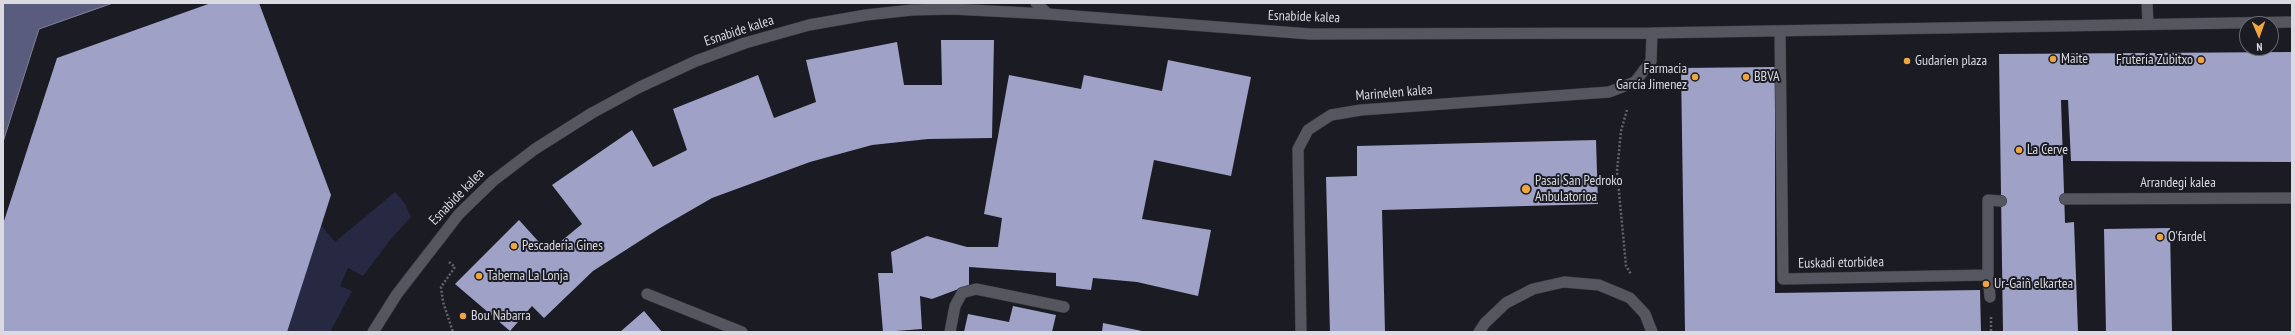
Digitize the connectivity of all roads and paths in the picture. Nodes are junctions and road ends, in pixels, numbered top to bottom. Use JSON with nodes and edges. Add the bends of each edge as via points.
{"nodes":[{"id":1,"x":1036,"y":3,"type":"edge"},
{"id":2,"x":2147,"y":3,"type":"edge"},
{"id":3,"x":911,"y":6,"type":"edge"},
{"id":4,"x":1048,"y":14,"type":"junction"},
{"id":5,"x":2292,"y":22,"type":"edge"},
{"id":6,"x":2148,"y":24,"type":"junction"},
{"id":7,"x":1780,"y":31,"type":"junction"},
{"id":8,"x":1652,"y":33,"type":"junction"},
{"id":9,"x":1635,"y":82,"type":"junction"},
{"id":10,"x":2065,"y":198,"type":"dead end"},
{"id":11,"x":2292,"y":198,"type":"edge"},
{"id":12,"x":2001,"y":201,"type":"dead end"},
{"id":13,"x":431,"y":248,"type":"junction"},
{"id":14,"x":1626,"y":266,"type":"dead end"},
{"id":15,"x":1988,"y":275,"type":"junction"},
{"id":16,"x":647,"y":294,"type":"dead end"},
{"id":17,"x":1990,"y":297,"type":"dead end"},
{"id":18,"x":1064,"y":307,"type":"dead end"},
{"id":19,"x":373,"y":332,"type":"edge"},
{"id":20,"x":453,"y":332,"type":"edge"},
{"id":21,"x":742,"y":332,"type":"edge"},
{"id":22,"x":950,"y":332,"type":"edge"},
{"id":23,"x":1301,"y":332,"type":"edge"},
{"id":24,"x":1479,"y":332,"type":"edge"},
{"id":25,"x":1652,"y":332,"type":"edge"}],
"edges":[{"from":1,"to":4,"type":"street"},
{"from":2,"to":6,"type":"street"},
{"from":3,"to":4,"type":"street","name":"Esnabide kalea"},
{"from":3,"to":13,"type":"street","name":"Esnabide kalea","via":[[809,25],[745,42],[640,87],[592,113],[535,149],[493,181],[459,214]]},
{"from":4,"to":8,"type":"street","name":"Esnabide kalea","via":[[1310,34]]},
{"from":5,"to":6,"type":"street"},
{"from":6,"to":7,"type":"street"},
{"from":7,"to":8,"type":"street"},
{"from":7,"to":15,"type":"street","name":"Euskadi etorbidea","via":[[1783,279]]},
{"from":8,"to":9,"type":"street","via":[[1651,61]]},
{"from":9,"to":14,"type":"path","via":[[1621,131],[1617,171]]},
{"from":9,"to":23,"type":"street","name":"Marinelen kalea","via":[[1609,92],[1361,110],[1331,115],[1308,130],[1298,149]]},
{"from":10,"to":11,"type":"street","name":"Arrandegi kalea"},
{"from":12,"to":15,"type":"street","via":[[1988,200]]},
{"from":13,"to":19,"type":"street","name":"Esnabide kalea"},
{"from":13,"to":20,"type":"path","via":[[455,267],[441,287]]},
{"from":15,"to":17,"type":"street"},
{"from":16,"to":21,"type":"street"},
{"from":18,"to":22,"type":"street","via":[[976,289],[962,293],[955,306]]},
{"from":24,"to":25,"type":"street","via":[[1506,303],[1533,289],[1564,282],[1599,285],[1630,298],[1645,314]]}]}
